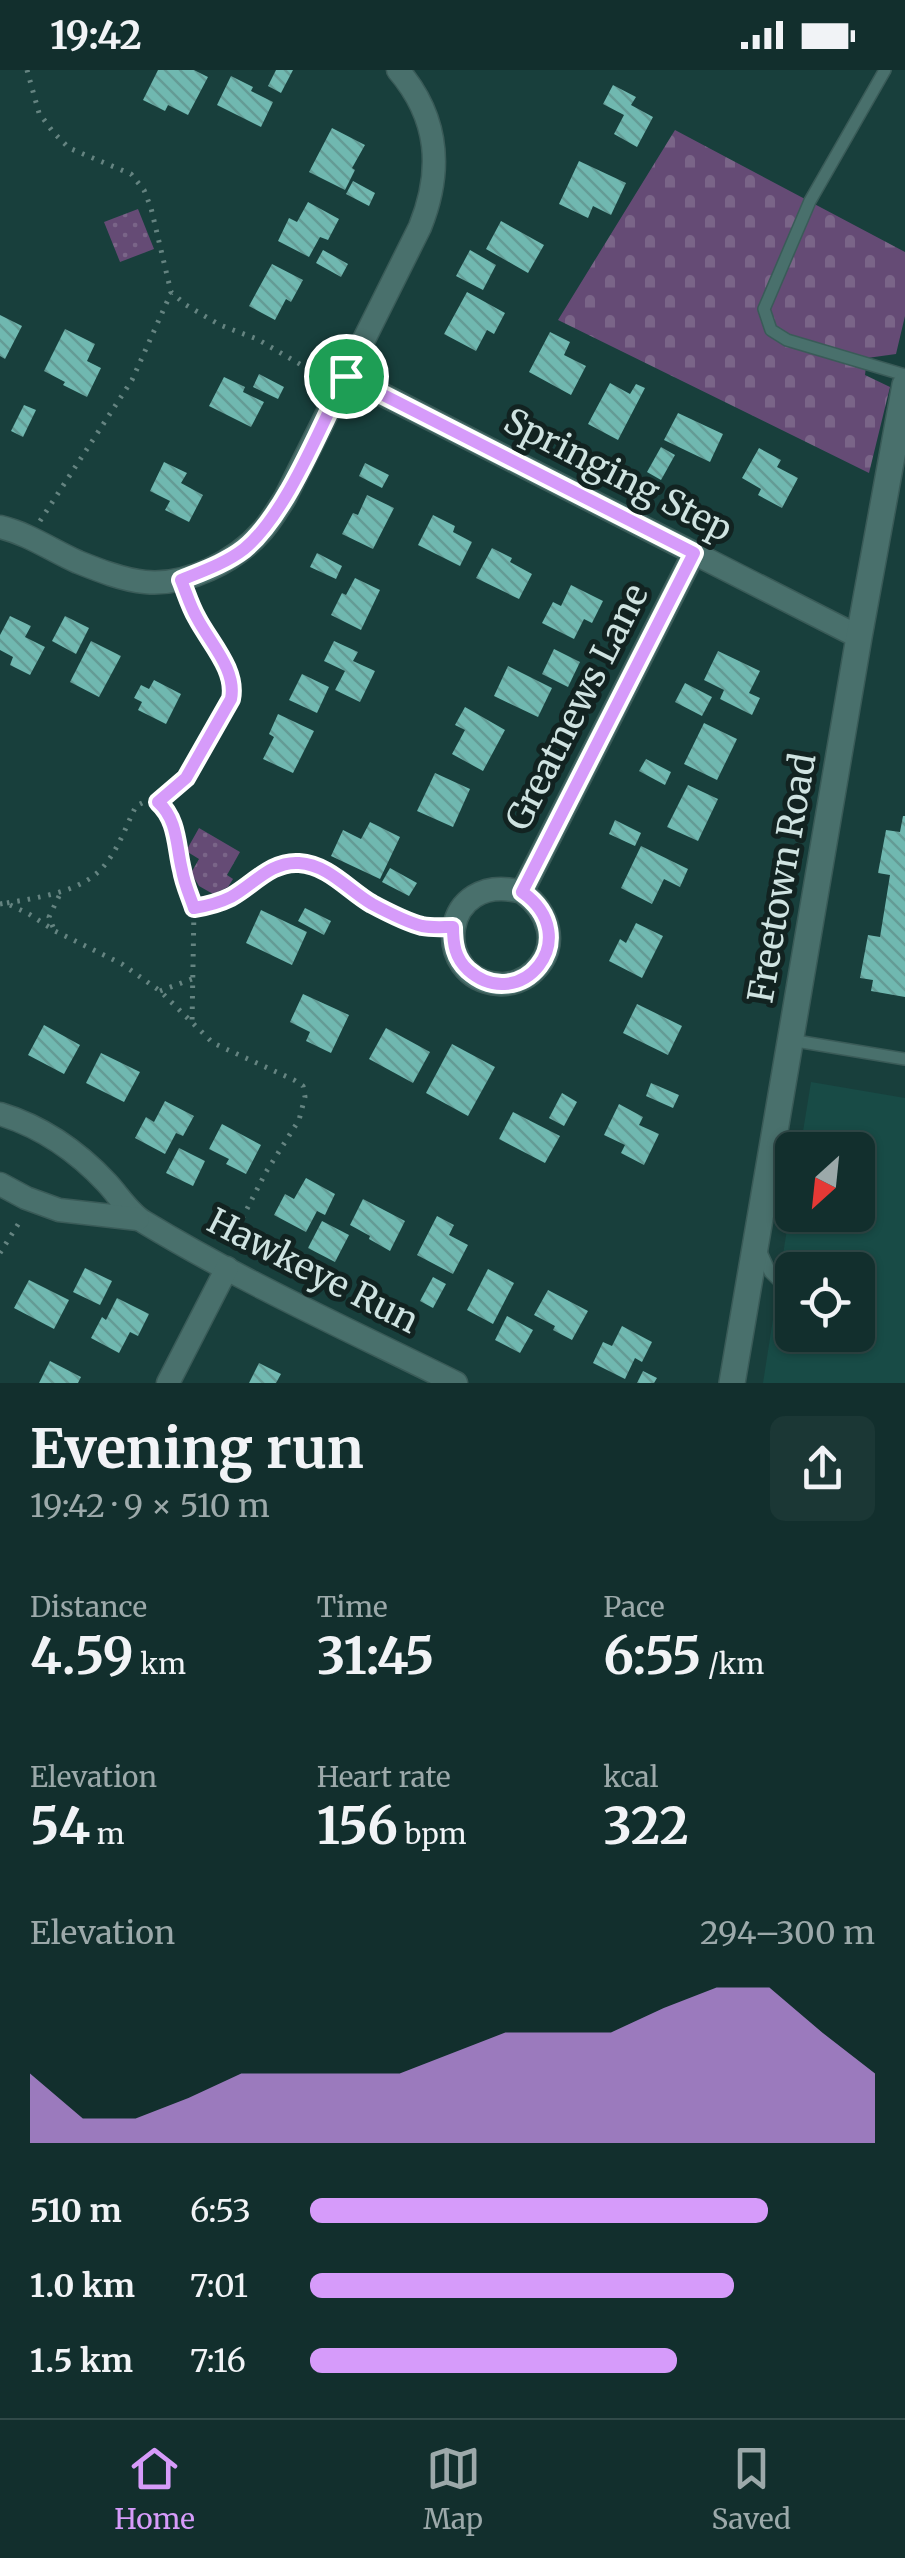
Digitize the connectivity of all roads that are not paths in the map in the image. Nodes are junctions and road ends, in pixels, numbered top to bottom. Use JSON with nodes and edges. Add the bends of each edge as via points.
{"nodes":[{"id":1,"x":398,"y":70,"type":"edge"},
{"id":2,"x":885,"y":70,"type":"edge"},
{"id":3,"x":905,"y":375,"type":"edge"},
{"id":4,"x":346,"y":376,"type":"junction"},
{"id":5,"x":905,"y":385,"type":"edge"},
{"id":6,"x":0,"y":526,"type":"edge"},
{"id":7,"x":694,"y":553,"type":"junction"},
{"id":8,"x":858,"y":637,"type":"junction"},
{"id":9,"x":522,"y":892,"type":"junction"},
{"id":10,"x":790,"y":1040,"type":"junction"},
{"id":11,"x":905,"y":1059,"type":"edge"},
{"id":12,"x":0,"y":1114,"type":"edge"},
{"id":13,"x":0,"y":1184,"type":"edge"},
{"id":14,"x":138,"y":1219,"type":"junction"},
{"id":15,"x":756,"y":1243,"type":"junction"},
{"id":16,"x":226,"y":1268,"type":"junction"},
{"id":17,"x":775,"y":1277,"type":"edge"},
{"id":18,"x":168,"y":1383,"type":"edge"},
{"id":19,"x":456,"y":1383,"type":"edge"},
{"id":20,"x":732,"y":1383,"type":"edge"}],
"edges":[{"from":1,"to":4,"type":"street","via":[[416,94],[433,142],[435,180],[420,227]]},
{"from":2,"to":3,"type":"lane","via":[[810,201],[764,309],[771,330],[787,340]]},
{"from":4,"to":6,"type":"street","via":[[264,529],[216,566],[181,580],[146,582],[77,561]]},
{"from":4,"to":7,"type":"street","name":"Springing Step"},
{"from":5,"to":8,"type":"street","name":"Freetown Road"},
{"from":7,"to":8,"type":"street","name":"Springing Step"},
{"from":7,"to":9,"type":"street","name":"Greatnews Lane"},
{"from":8,"to":10,"type":"street","name":"Freetown Road"},
{"from":9,"to":9,"type":"street","via":[[485,890],[461,908],[453,941],[463,966],[478,979],[509,984],[535,971],[545,957],[549,929],[536,902]]},
{"from":10,"to":11,"type":"lane"},
{"from":10,"to":15,"type":"street","name":"Freetown Road"},
{"from":12,"to":14,"type":"street","name":"Hawkeye Run","via":[[56,1138],[85,1160]]},
{"from":13,"to":14,"type":"street","name":"Hawkeye Run","via":[[59,1210]]},
{"from":14,"to":16,"type":"street","name":"Hawkeye Run"},
{"from":15,"to":17,"type":"lane"},
{"from":15,"to":20,"type":"street","name":"Freetown Road"},
{"from":16,"to":18,"type":"street"},
{"from":16,"to":19,"type":"street","name":"Hawkeye Run"}]}
